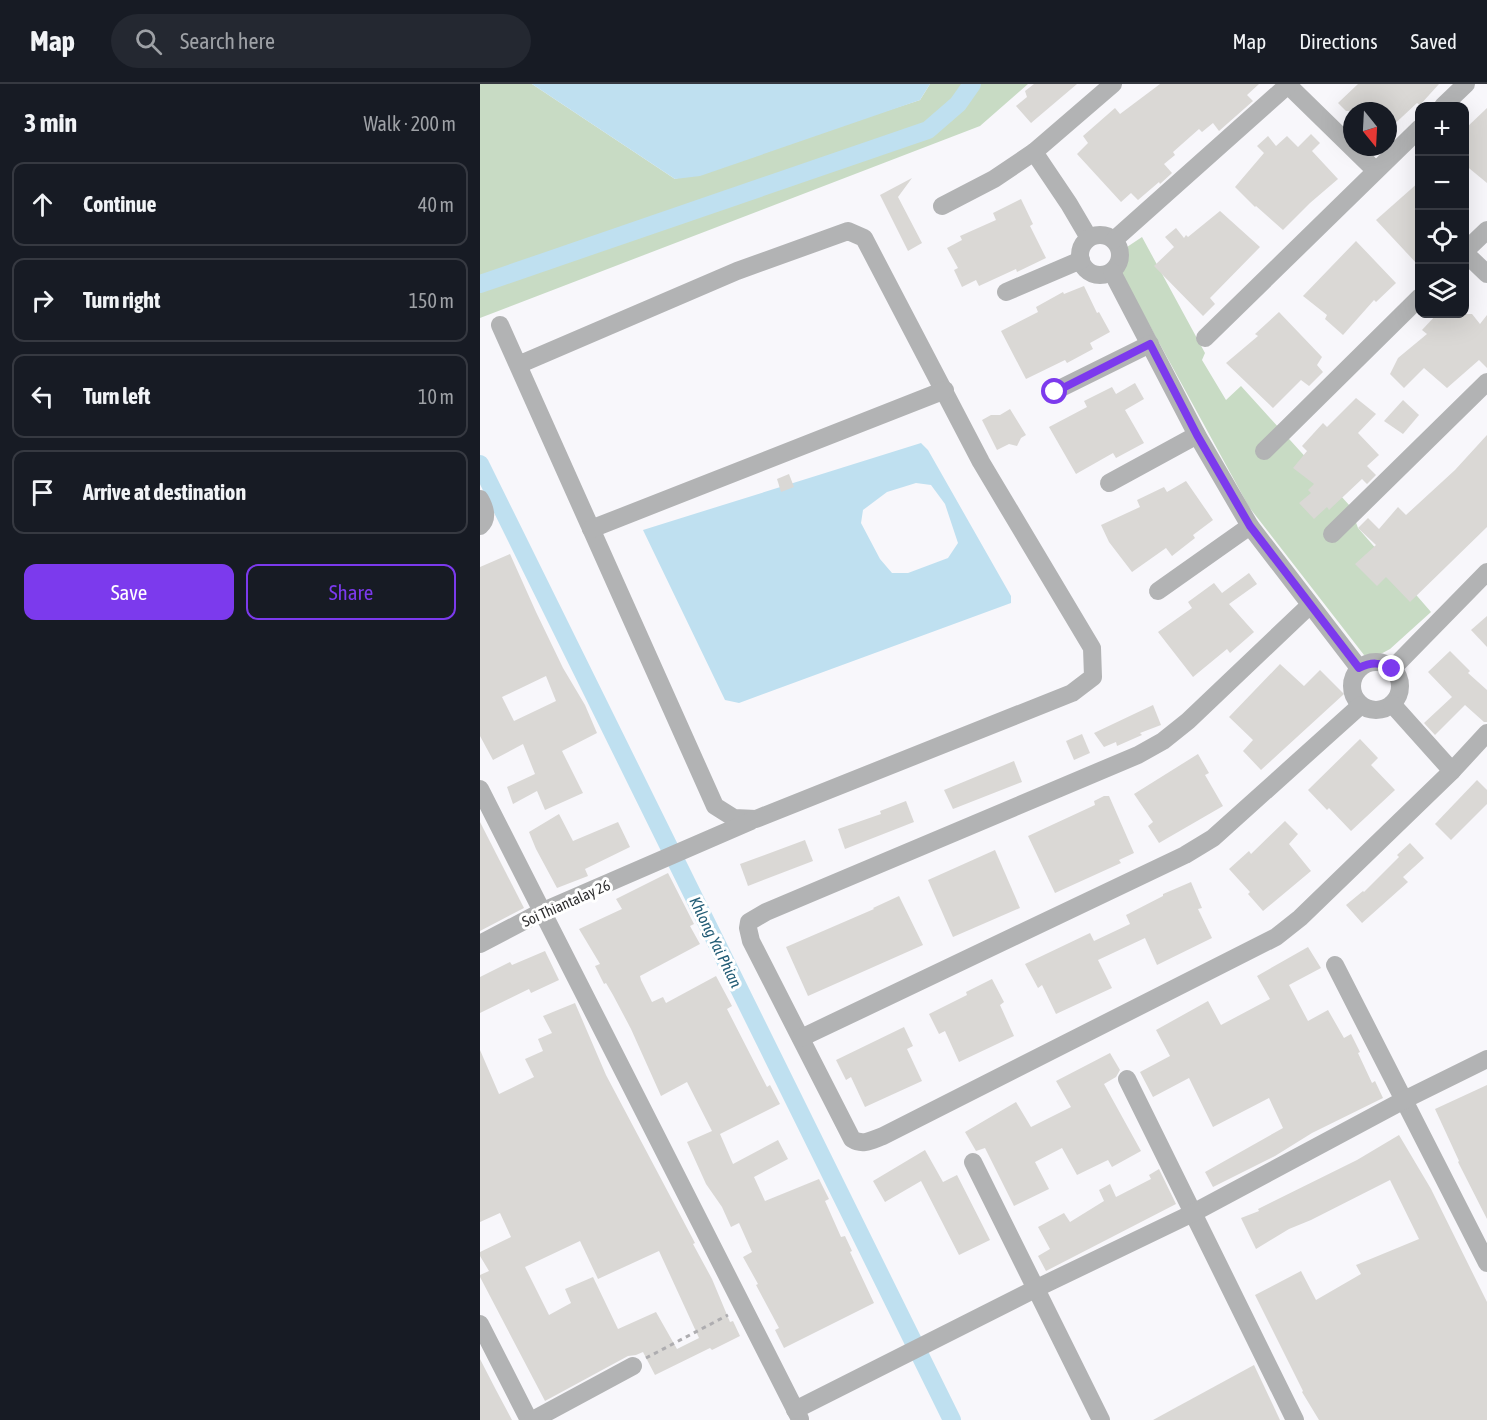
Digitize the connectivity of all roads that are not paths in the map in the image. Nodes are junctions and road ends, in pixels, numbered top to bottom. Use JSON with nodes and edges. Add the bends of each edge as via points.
{"nodes":[{"id":1,"x":1113,"y":84,"type":"edge"},
{"id":2,"x":1288,"y":84,"type":"edge"},
{"id":3,"x":1467,"y":84,"type":"edge"},
{"id":4,"x":1447,"y":102,"type":"edge"},
{"id":5,"x":1415,"y":132,"type":"edge"},
{"id":6,"x":1034,"y":152,"type":"junction"},
{"id":7,"x":1375,"y":170,"type":"junction"},
{"id":8,"x":942,"y":206,"type":"dead end"},
{"id":9,"x":1487,"y":230,"type":"edge"},
{"id":10,"x":1089,"y":238,"type":"junction"},
{"id":11,"x":1114,"y":240,"type":"junction"},
{"id":12,"x":1080,"y":260,"type":"junction"},
{"id":13,"x":1112,"y":272,"type":"junction"},
{"id":14,"x":1487,"y":274,"type":"edge"},
{"id":15,"x":1006,"y":292,"type":"dead end"},
{"id":16,"x":1415,"y":301,"type":"edge"},
{"id":17,"x":500,"y":325,"type":"dead end"},
{"id":18,"x":1205,"y":338,"type":"dead end"},
{"id":19,"x":1150,"y":344,"type":"junction"},
{"id":20,"x":518,"y":365,"type":"junction"},
{"id":21,"x":1487,"y":382,"type":"edge"},
{"id":22,"x":945,"y":390,"type":"junction"},
{"id":23,"x":1055,"y":392,"type":"dead end"},
{"id":24,"x":1197,"y":435,"type":"junction"},
{"id":25,"x":1264,"y":450,"type":"dead end"},
{"id":26,"x":1109,"y":483,"type":"dead end"},
{"id":27,"x":480,"y":499,"type":"edge"},
{"id":28,"x":480,"y":526,"type":"edge"},
{"id":29,"x":1250,"y":526,"type":"junction"},
{"id":30,"x":591,"y":529,"type":"junction"},
{"id":31,"x":1332,"y":534,"type":"dead end"},
{"id":32,"x":1487,"y":572,"type":"edge"},
{"id":33,"x":1158,"y":591,"type":"dead end"},
{"id":34,"x":1310,"y":605,"type":"junction"},
{"id":35,"x":1359,"y":668,"type":"junction"},
{"id":36,"x":1392,"y":669,"type":"junction"},
{"id":37,"x":1392,"y":704,"type":"junction"},
{"id":38,"x":1361,"y":705,"type":"junction"},
{"id":39,"x":1487,"y":733,"type":"edge"},
{"id":40,"x":1452,"y":771,"type":"junction"},
{"id":41,"x":480,"y":789,"type":"edge"},
{"id":42,"x":756,"y":819,"type":"junction"},
{"id":43,"x":541,"y":912,"type":"junction"},
{"id":44,"x":480,"y":944,"type":"edge"},
{"id":45,"x":1335,"y":965,"type":"dead end"},
{"id":46,"x":801,"y":1038,"type":"junction"},
{"id":47,"x":1487,"y":1059,"type":"edge"},
{"id":48,"x":1127,"y":1079,"type":"dead end"},
{"id":49,"x":1404,"y":1100,"type":"junction"},
{"id":50,"x":973,"y":1162,"type":"dead end"},
{"id":51,"x":1193,"y":1213,"type":"junction"},
{"id":52,"x":1487,"y":1263,"type":"edge"},
{"id":53,"x":1037,"y":1288,"type":"junction"},
{"id":54,"x":480,"y":1324,"type":"edge"},
{"id":55,"x":633,"y":1366,"type":"road end"},
{"id":56,"x":798,"y":1415,"type":"edge"},
{"id":57,"x":531,"y":1420,"type":"edge"},
{"id":58,"x":1101,"y":1420,"type":"edge"},
{"id":59,"x":1295,"y":1420,"type":"edge"}],
"edges":[{"from":1,"to":6,"type":"street"},
{"from":2,"to":7,"type":"street"},
{"from":2,"to":11,"type":"street"},
{"from":3,"to":4,"type":"street"},
{"from":5,"to":7,"type":"street"},
{"from":6,"to":8,"type":"street","via":[[994,179]]},
{"from":6,"to":10,"type":"street"},
{"from":7,"to":18,"type":"street"},
{"from":9,"to":14,"type":"street","via":[[1464,252]]},
{"from":10,"to":11,"type":"street","via":[[1098,235]]},
{"from":10,"to":12,"type":"street","via":[[1081,247]]},
{"from":11,"to":13,"type":"street","via":[[1119,246],[1120,260]]},
{"from":12,"to":13,"type":"street","via":[[1096,275]]},
{"from":12,"to":15,"type":"street"},
{"from":13,"to":19,"type":"street"},
{"from":16,"to":25,"type":"street"},
{"from":17,"to":20,"type":"street"},
{"from":19,"to":23,"type":"street"},
{"from":19,"to":24,"type":"street"},
{"from":20,"to":22,"type":"street","via":[[737,271],[848,231],[864,238]]},
{"from":20,"to":30,"type":"street"},
{"from":21,"to":31,"type":"street"},
{"from":22,"to":30,"type":"street"},
{"from":22,"to":42,"type":"street","name":"Soi Thiantalay 26","via":[[981,462],[1092,648],[1093,677],[1072,693]]},
{"from":24,"to":26,"type":"street"},
{"from":24,"to":29,"type":"street"},
{"from":27,"to":28,"type":"street","via":[[486,518]]},
{"from":29,"to":33,"type":"street"},
{"from":29,"to":34,"type":"street"},
{"from":30,"to":42,"type":"street","via":[[715,806],[734,818]]},
{"from":32,"to":36,"type":"street"},
{"from":34,"to":35,"type":"street"},
{"from":34,"to":46,"type":"street","via":[[1163,741],[749,922],[751,941]]},
{"from":35,"to":36,"type":"street","via":[[1373,663]]},
{"from":35,"to":38,"type":"street","via":[[1352,692]]},
{"from":36,"to":37,"type":"street","via":[[1400,686]]},
{"from":37,"to":38,"type":"street","via":[[1374,710]]},
{"from":37,"to":40,"type":"street"},
{"from":38,"to":46,"type":"street","via":[[1213,838],[1185,855]]},
{"from":39,"to":40,"type":"street"},
{"from":40,"to":46,"type":"street","via":[[1276,937],[866,1143],[852,1138]]},
{"from":41,"to":43,"type":"street"},
{"from":42,"to":43,"type":"street","name":"Soi Thiantalay 26"},
{"from":43,"to":44,"type":"street","name":"Soi Thiantalay 26"},
{"from":43,"to":56,"type":"street"},
{"from":45,"to":49,"type":"street"},
{"from":47,"to":49,"type":"street"},
{"from":48,"to":51,"type":"street"},
{"from":49,"to":51,"type":"street"},
{"from":49,"to":52,"type":"street"},
{"from":50,"to":53,"type":"street"},
{"from":51,"to":53,"type":"street"},
{"from":51,"to":59,"type":"street"},
{"from":53,"to":56,"type":"street","via":[[892,1361]]},
{"from":53,"to":58,"type":"street"},
{"from":54,"to":57,"type":"street"},
{"from":55,"to":57,"type":"street"}]}
